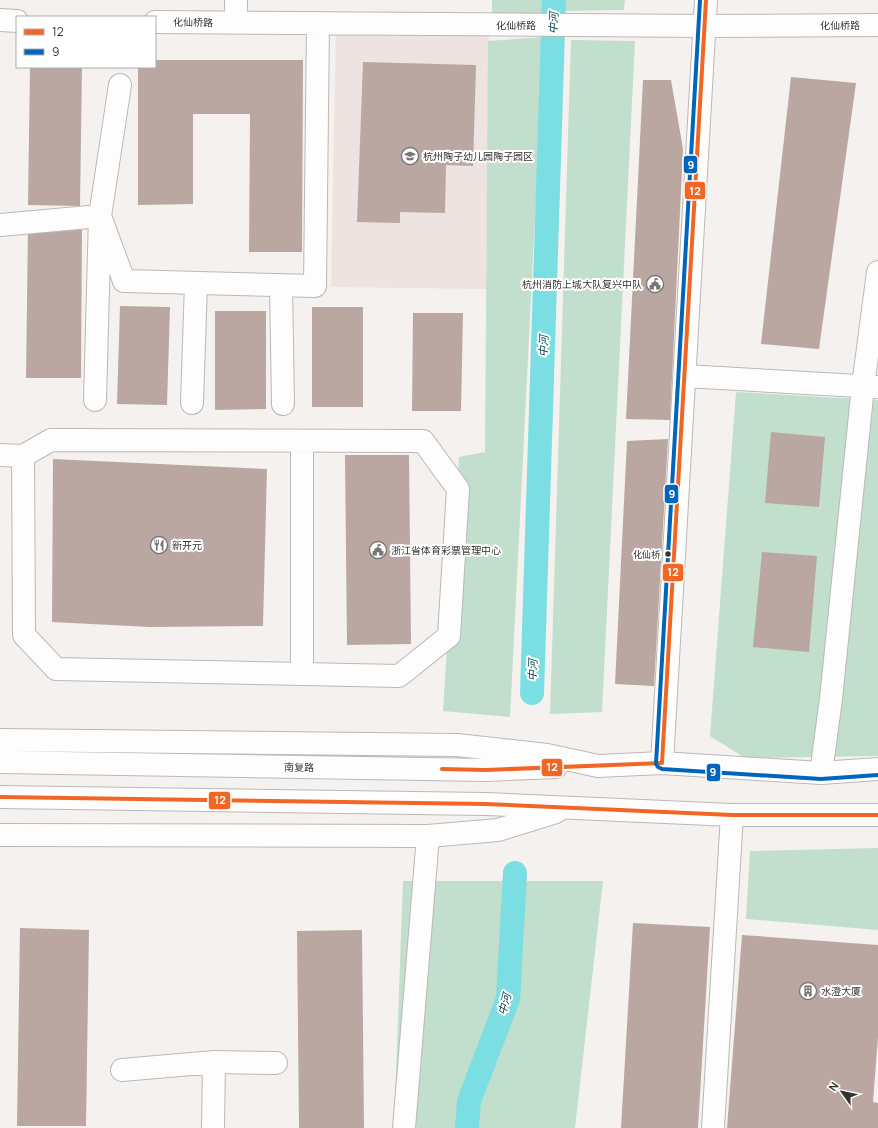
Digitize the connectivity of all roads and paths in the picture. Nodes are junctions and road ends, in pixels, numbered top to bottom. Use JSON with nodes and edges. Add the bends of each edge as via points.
{"nodes":[{"id":1,"x":236,"y":0,"type":"edge"},
{"id":2,"x":706,"y":0,"type":"edge"},
{"id":3,"x":0,"y":20,"type":"edge"},
{"id":4,"x":16,"y":21,"type":"edge"},
{"id":5,"x":156,"y":22,"type":"edge"},
{"id":6,"x":236,"y":23,"type":"junction"},
{"id":7,"x":318,"y":23,"type":"junction"},
{"id":8,"x":878,"y":25,"type":"edge"},
{"id":9,"x":705,"y":26,"type":"junction"},
{"id":10,"x":120,"y":85,"type":"dead end"},
{"id":11,"x":100,"y":216,"type":"junction"},
{"id":12,"x":0,"y":225,"type":"edge"},
{"id":13,"x":878,"y":272,"type":"edge"},
{"id":14,"x":196,"y":283,"type":"junction"},
{"id":15,"x":282,"y":285,"type":"junction"},
{"id":16,"x":685,"y":376,"type":"junction"},
{"id":17,"x":870,"y":386,"type":"edge"},
{"id":18,"x":95,"y":400,"type":"dead end"},
{"id":19,"x":192,"y":403,"type":"dead end"},
{"id":20,"x":283,"y":404,"type":"dead end"},
{"id":21,"x":302,"y":441,"type":"junction"},
{"id":22,"x":0,"y":455,"type":"edge"},
{"id":23,"x":23,"y":456,"type":"junction"},
{"id":24,"x":302,"y":674,"type":"junction"},
{"id":25,"x":0,"y":740,"type":"edge"},
{"id":26,"x":0,"y":762,"type":"edge"},
{"id":27,"x":662,"y":763,"type":"junction"},
{"id":28,"x":598,"y":766,"type":"junction"},
{"id":29,"x":878,"y":769,"type":"edge"},
{"id":30,"x":821,"y":773,"type":"junction"},
{"id":31,"x":0,"y":797,"type":"edge"},
{"id":32,"x":569,"y":808,"type":"junction"},
{"id":33,"x":732,"y":815,"type":"junction"},
{"id":34,"x":878,"y":815,"type":"edge"},
{"id":35,"x":0,"y":835,"type":"edge"},
{"id":36,"x":428,"y":836,"type":"junction"},
{"id":37,"x":214,"y":1062,"type":"junction"},
{"id":38,"x":276,"y":1063,"type":"dead end"},
{"id":39,"x":122,"y":1070,"type":"dead end"},
{"id":40,"x":213,"y":1128,"type":"edge"},
{"id":41,"x":404,"y":1128,"type":"edge"},
{"id":42,"x":713,"y":1128,"type":"edge"}],
"edges":[{"from":1,"to":6,"type":"main road"},
{"from":2,"to":9,"type":"main road"},
{"from":3,"to":4,"type":"main road"},
{"from":5,"to":6,"type":"main road","name":"化仙桥路"},
{"from":6,"to":7,"type":"main road","name":"化仙桥路"},
{"from":7,"to":9,"type":"main road","name":"化仙桥路"},
{"from":7,"to":15,"type":"main road","via":[[315,286]]},
{"from":8,"to":9,"type":"main road","name":"化仙桥路"},
{"from":9,"to":16,"type":"main road"},
{"from":10,"to":11,"type":"main road"},
{"from":11,"to":12,"type":"main road"},
{"from":11,"to":14,"type":"main road","via":[[124,281]]},
{"from":11,"to":18,"type":"main road"},
{"from":13,"to":17,"type":"main road"},
{"from":14,"to":15,"type":"main road"},
{"from":14,"to":19,"type":"main road"},
{"from":15,"to":20,"type":"main road"},
{"from":16,"to":17,"type":"main road"},
{"from":16,"to":27,"type":"main road"},
{"from":17,"to":30,"type":"main road"},
{"from":21,"to":23,"type":"main road","via":[[51,440]]},
{"from":21,"to":24,"type":"main road"},
{"from":21,"to":24,"type":"main road","via":[[423,441],[458,489],[449,636],[399,676]]},
{"from":22,"to":23,"type":"main road"},
{"from":23,"to":24,"type":"main road","via":[[24,635],[56,669]]},
{"from":25,"to":28,"type":"main road","via":[[457,745],[547,755]]},
{"from":26,"to":28,"type":"main road","name":"南复路","via":[[486,770]]},
{"from":27,"to":28,"type":"main road"},
{"from":27,"to":30,"type":"main road"},
{"from":29,"to":30,"type":"main road"},
{"from":31,"to":32,"type":"main road","via":[[486,804]]},
{"from":32,"to":33,"type":"main road"},
{"from":32,"to":36,"type":"main road","via":[[498,830]]},
{"from":33,"to":34,"type":"main road"},
{"from":33,"to":42,"type":"main road"},
{"from":35,"to":36,"type":"main road"},
{"from":36,"to":41,"type":"main road"},
{"from":37,"to":38,"type":"main road"},
{"from":37,"to":39,"type":"main road"},
{"from":37,"to":40,"type":"main road"}]}
